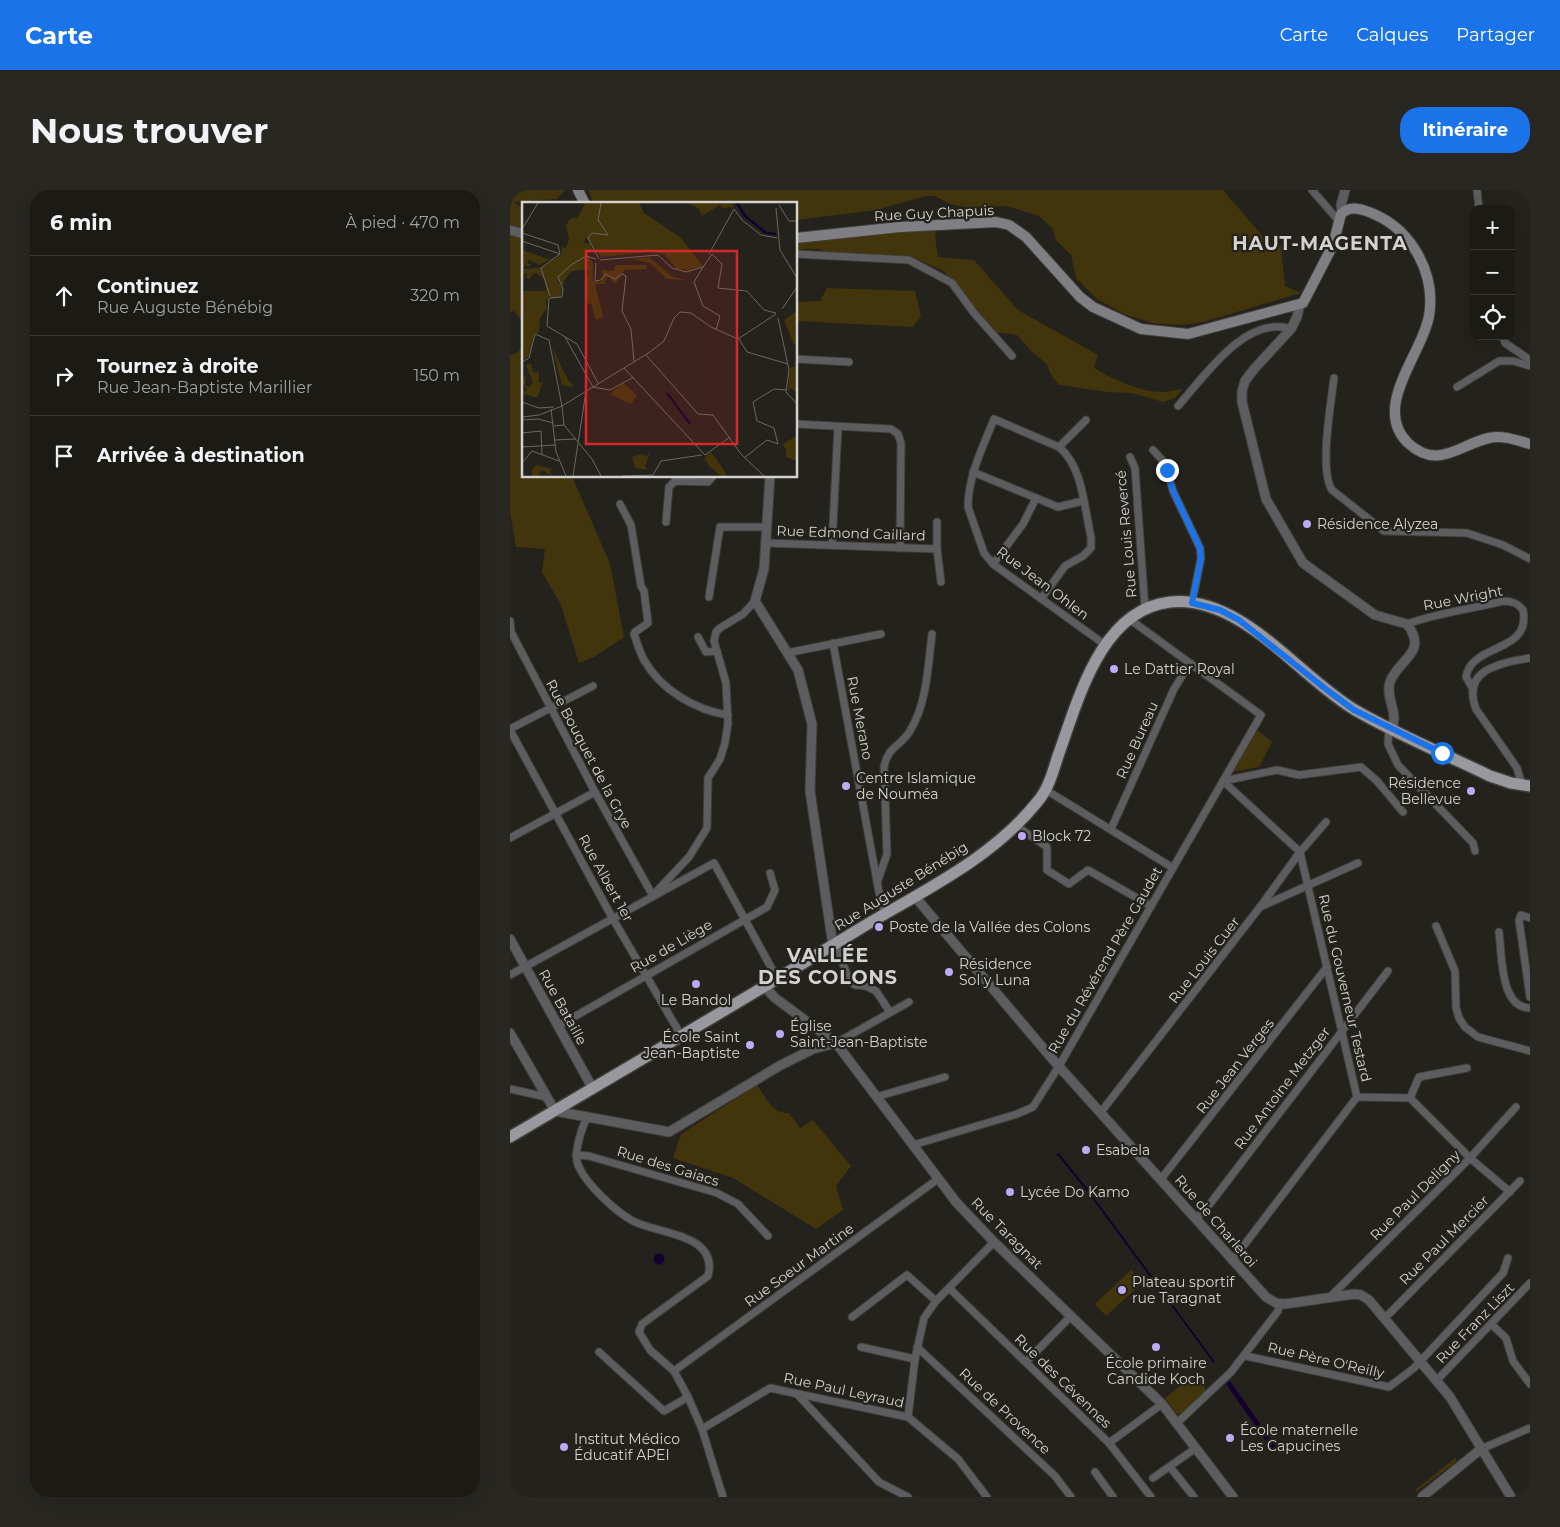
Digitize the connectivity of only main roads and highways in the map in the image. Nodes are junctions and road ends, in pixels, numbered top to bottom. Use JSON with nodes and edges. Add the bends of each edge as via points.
{"nodes":[{"id":1,"x":578,"y":190,"type":"edge"},
{"id":2,"x":584,"y":202,"type":"edge"},
{"id":3,"x":798,"y":238,"type":"edge"},
{"id":4,"x":1530,"y":444,"type":"edge"},
{"id":5,"x":1526,"y":785,"type":"edge"},
{"id":6,"x":510,"y":1137,"type":"edge"}],
"edges":[{"from":1,"to":2,"type":"main road"},
{"from":3,"to":4,"type":"main road","name":"Rue Guy Chapuis","via":[[900,227],[982,222],[1002,224],[1026,237],[1093,307],[1126,324],[1158,332],[1188,334],[1300,304],[1307,299],[1333,246],[1340,216],[1353,208],[1362,210],[1397,227],[1416,250],[1430,298],[1429,317],[1396,398],[1394,414],[1406,441],[1431,455],[1448,454],[1487,438]]},
{"from":5,"to":6,"type":"main road","name":"Rue Auguste Bénébig","via":[[1490,776],[1390,728],[1338,698],[1239,620],[1220,610],[1192,603],[1168,602],[1145,609],[1128,618],[1104,644],[1072,717],[1046,790],[1038,803],[1015,825],[968,863],[916,898]]}]}
